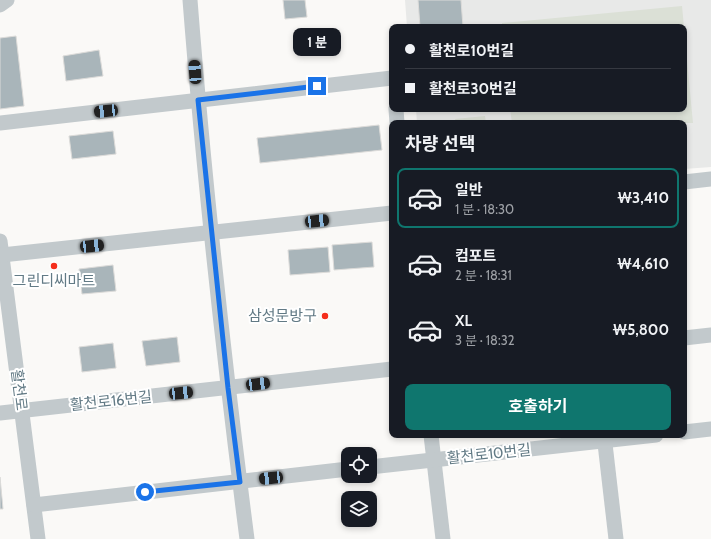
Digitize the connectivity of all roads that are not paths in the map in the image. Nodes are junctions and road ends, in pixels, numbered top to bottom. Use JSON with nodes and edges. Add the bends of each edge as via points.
{"nodes":[{"id":1,"x":7,"y":0,"type":"edge"},
{"id":2,"x":190,"y":0,"type":"edge"},
{"id":3,"x":0,"y":5,"type":"edge"},
{"id":4,"x":389,"y":78,"type":"edge"},
{"id":5,"x":198,"y":100,"type":"junction"},
{"id":6,"x":0,"y":123,"type":"edge"},
{"id":7,"x":711,"y":179,"type":"edge"},
{"id":8,"x":687,"y":182,"type":"edge"},
{"id":9,"x":389,"y":213,"type":"edge"},
{"id":10,"x":212,"y":233,"type":"junction"},
{"id":11,"x":1,"y":248,"type":"edge"},
{"id":12,"x":711,"y":335,"type":"edge"},
{"id":13,"x":687,"y":338,"type":"edge"},
{"id":14,"x":389,"y":369,"type":"edge"},
{"id":15,"x":228,"y":388,"type":"junction"},
{"id":16,"x":22,"y":411,"type":"junction"},
{"id":17,"x":0,"y":413,"type":"edge"},
{"id":18,"x":711,"y":429,"type":"edge"},
{"id":19,"x":687,"y":432,"type":"edge"},
{"id":20,"x":431,"y":438,"type":"edge"},
{"id":21,"x":604,"y":438,"type":"edge"},
{"id":22,"x":434,"y":460,"type":"junction"},
{"id":23,"x":377,"y":466,"type":"edge"},
{"id":24,"x":341,"y":470,"type":"edge"},
{"id":25,"x":240,"y":482,"type":"junction"},
{"id":26,"x":34,"y":505,"type":"junction"},
{"id":27,"x":38,"y":539,"type":"edge"},
{"id":28,"x":247,"y":539,"type":"edge"},
{"id":29,"x":442,"y":539,"type":"edge"},
{"id":30,"x":616,"y":539,"type":"edge"}],
"edges":[{"from":1,"to":3,"type":"street"},
{"from":2,"to":5,"type":"street"},
{"from":4,"to":5,"type":"street"},
{"from":5,"to":6,"type":"street"},
{"from":5,"to":10,"type":"street"},
{"from":7,"to":8,"type":"street"},
{"from":9,"to":10,"type":"street"},
{"from":10,"to":11,"type":"street"},
{"from":10,"to":15,"type":"street"},
{"from":11,"to":16,"type":"street","name":"활천로"},
{"from":12,"to":13,"type":"street"},
{"from":14,"to":15,"type":"street","name":"활천로16번길"},
{"from":15,"to":16,"type":"street","name":"활천로16번길"},
{"from":15,"to":25,"type":"street"},
{"from":16,"to":17,"type":"street","name":"활천로16번길"},
{"from":16,"to":26,"type":"street","name":"활천로"},
{"from":18,"to":19,"type":"street"},
{"from":20,"to":22,"type":"street"},
{"from":21,"to":22,"type":"street","name":"활천로10번길"},
{"from":21,"to":30,"type":"street"},
{"from":22,"to":23,"type":"street","name":"활천로10번길"},
{"from":22,"to":29,"type":"street"},
{"from":24,"to":25,"type":"street"},
{"from":25,"to":26,"type":"street"},
{"from":25,"to":28,"type":"street"},
{"from":26,"to":27,"type":"street","name":"활천로"}]}
